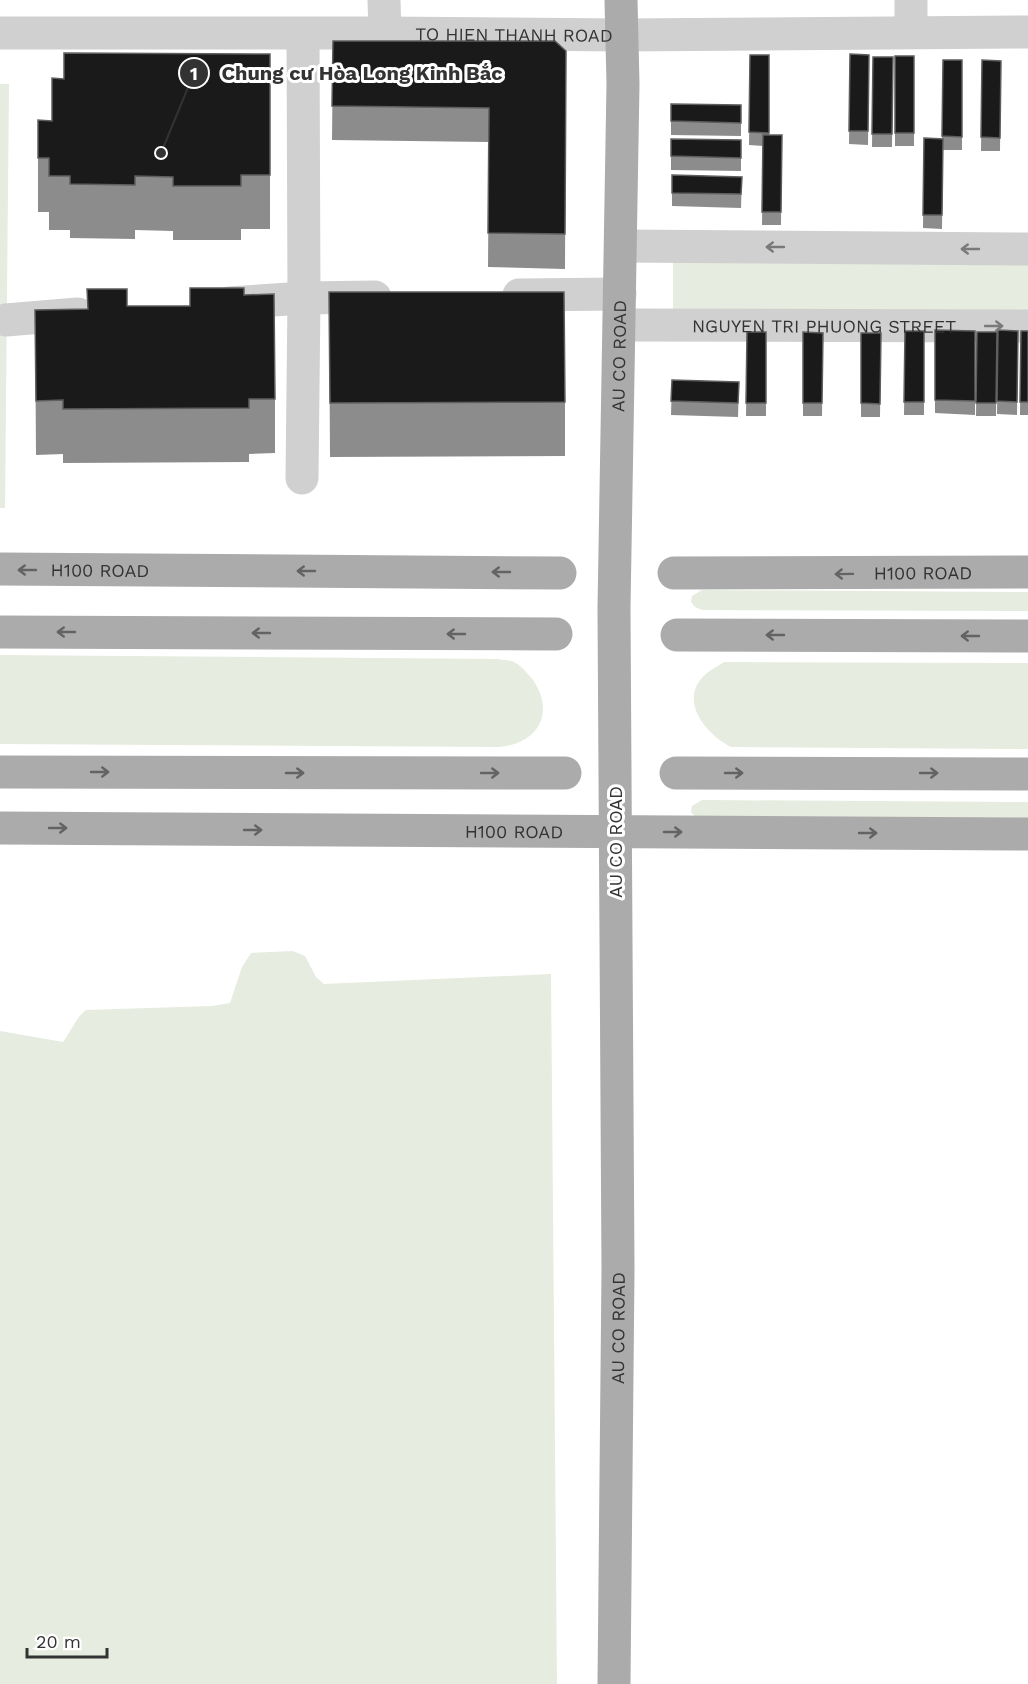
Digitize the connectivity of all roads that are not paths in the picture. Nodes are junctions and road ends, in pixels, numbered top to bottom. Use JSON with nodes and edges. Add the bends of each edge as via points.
{"nodes":[{"id":1,"x":384,"y":0,"type":"edge"},
{"id":2,"x":621,"y":0,"type":"edge"},
{"id":3,"x":910,"y":0,"type":"edge"},
{"id":4,"x":911,"y":32,"type":"junction"},
{"id":5,"x":1028,"y":32,"type":"edge"},
{"id":6,"x":0,"y":33,"type":"edge"},
{"id":7,"x":385,"y":33,"type":"junction"},
{"id":8,"x":303,"y":34,"type":"junction"},
{"id":9,"x":622,"y":35,"type":"junction"},
{"id":10,"x":621,"y":246,"type":"junction"},
{"id":11,"x":1028,"y":249,"type":"edge"},
{"id":12,"x":491,"y":296,"type":"edge"},
{"id":13,"x":410,"y":297,"type":"edge"},
{"id":14,"x":304,"y":298,"type":"junction"},
{"id":15,"x":197,"y":306,"type":"edge"},
{"id":16,"x":620,"y":310,"type":"junction"},
{"id":17,"x":102,"y":313,"type":"edge"},
{"id":18,"x":6,"y":320,"type":"dead end"},
{"id":19,"x":1028,"y":326,"type":"edge"},
{"id":20,"x":302,"y":478,"type":"dead end"},
{"id":21,"x":0,"y":569,"type":"edge"},
{"id":22,"x":1028,"y":572,"type":"edge"},
{"id":23,"x":560,"y":573,"type":"dead end"},
{"id":24,"x":674,"y":573,"type":"dead end"},
{"id":25,"x":0,"y":632,"type":"edge"},
{"id":26,"x":556,"y":634,"type":"dead end"},
{"id":27,"x":677,"y":635,"type":"dead end"},
{"id":28,"x":1028,"y":636,"type":"edge"},
{"id":29,"x":0,"y":772,"type":"edge"},
{"id":30,"x":565,"y":773,"type":"dead end"},
{"id":31,"x":676,"y":773,"type":"dead end"},
{"id":32,"x":1028,"y":774,"type":"edge"},
{"id":33,"x":0,"y":828,"type":"edge"},
{"id":34,"x":615,"y":832,"type":"junction"},
{"id":35,"x":1028,"y":834,"type":"edge"},
{"id":36,"x":614,"y":1684,"type":"edge"}],
"edges":[{"from":1,"to":7,"type":"street"},
{"from":2,"to":9,"type":"main road","name":"AU CO ROAD"},
{"from":3,"to":4,"type":"street"},
{"from":4,"to":5,"type":"street","name":"TO HIEN THANH ROAD"},
{"from":4,"to":9,"type":"street","name":"TO HIEN THANH ROAD"},
{"from":6,"to":8,"type":"street","name":"TO HIEN THANH ROAD"},
{"from":7,"to":8,"type":"street","name":"TO HIEN THANH ROAD"},
{"from":7,"to":9,"type":"street","name":"TO HIEN THANH ROAD"},
{"from":8,"to":14,"type":"street"},
{"from":9,"to":10,"type":"main road","name":"AU CO ROAD"},
{"from":11,"to":10,"type":"street","one_way":true},
{"from":10,"to":16,"type":"main road","name":"AU CO ROAD"},
{"from":12,"to":16,"type":"street","name":"NGUYEN TRI PHUONG STREET"},
{"from":13,"to":14,"type":"street"},
{"from":14,"to":15,"type":"street"},
{"from":14,"to":20,"type":"street"},
{"from":16,"to":19,"type":"street","name":"NGUYEN TRI PHUONG STREET","one_way":true},
{"from":16,"to":34,"type":"main road","name":"AU CO ROAD","via":[[614,608]]},
{"from":17,"to":18,"type":"street"},
{"from":23,"to":21,"type":"main road","name":"H100 ROAD","one_way":true},
{"from":22,"to":24,"type":"main road","name":"H100 ROAD","one_way":true},
{"from":26,"to":25,"type":"main road","one_way":true},
{"from":28,"to":27,"type":"main road","one_way":true},
{"from":29,"to":30,"type":"main road","one_way":true},
{"from":31,"to":32,"type":"main road","one_way":true},
{"from":33,"to":34,"type":"main road","name":"H100 ROAD","one_way":true},
{"from":34,"to":35,"type":"main road","name":"H100 ROAD","one_way":true},
{"from":34,"to":36,"type":"main road","name":"AU CO ROAD","via":[[618,1270]]}]}
